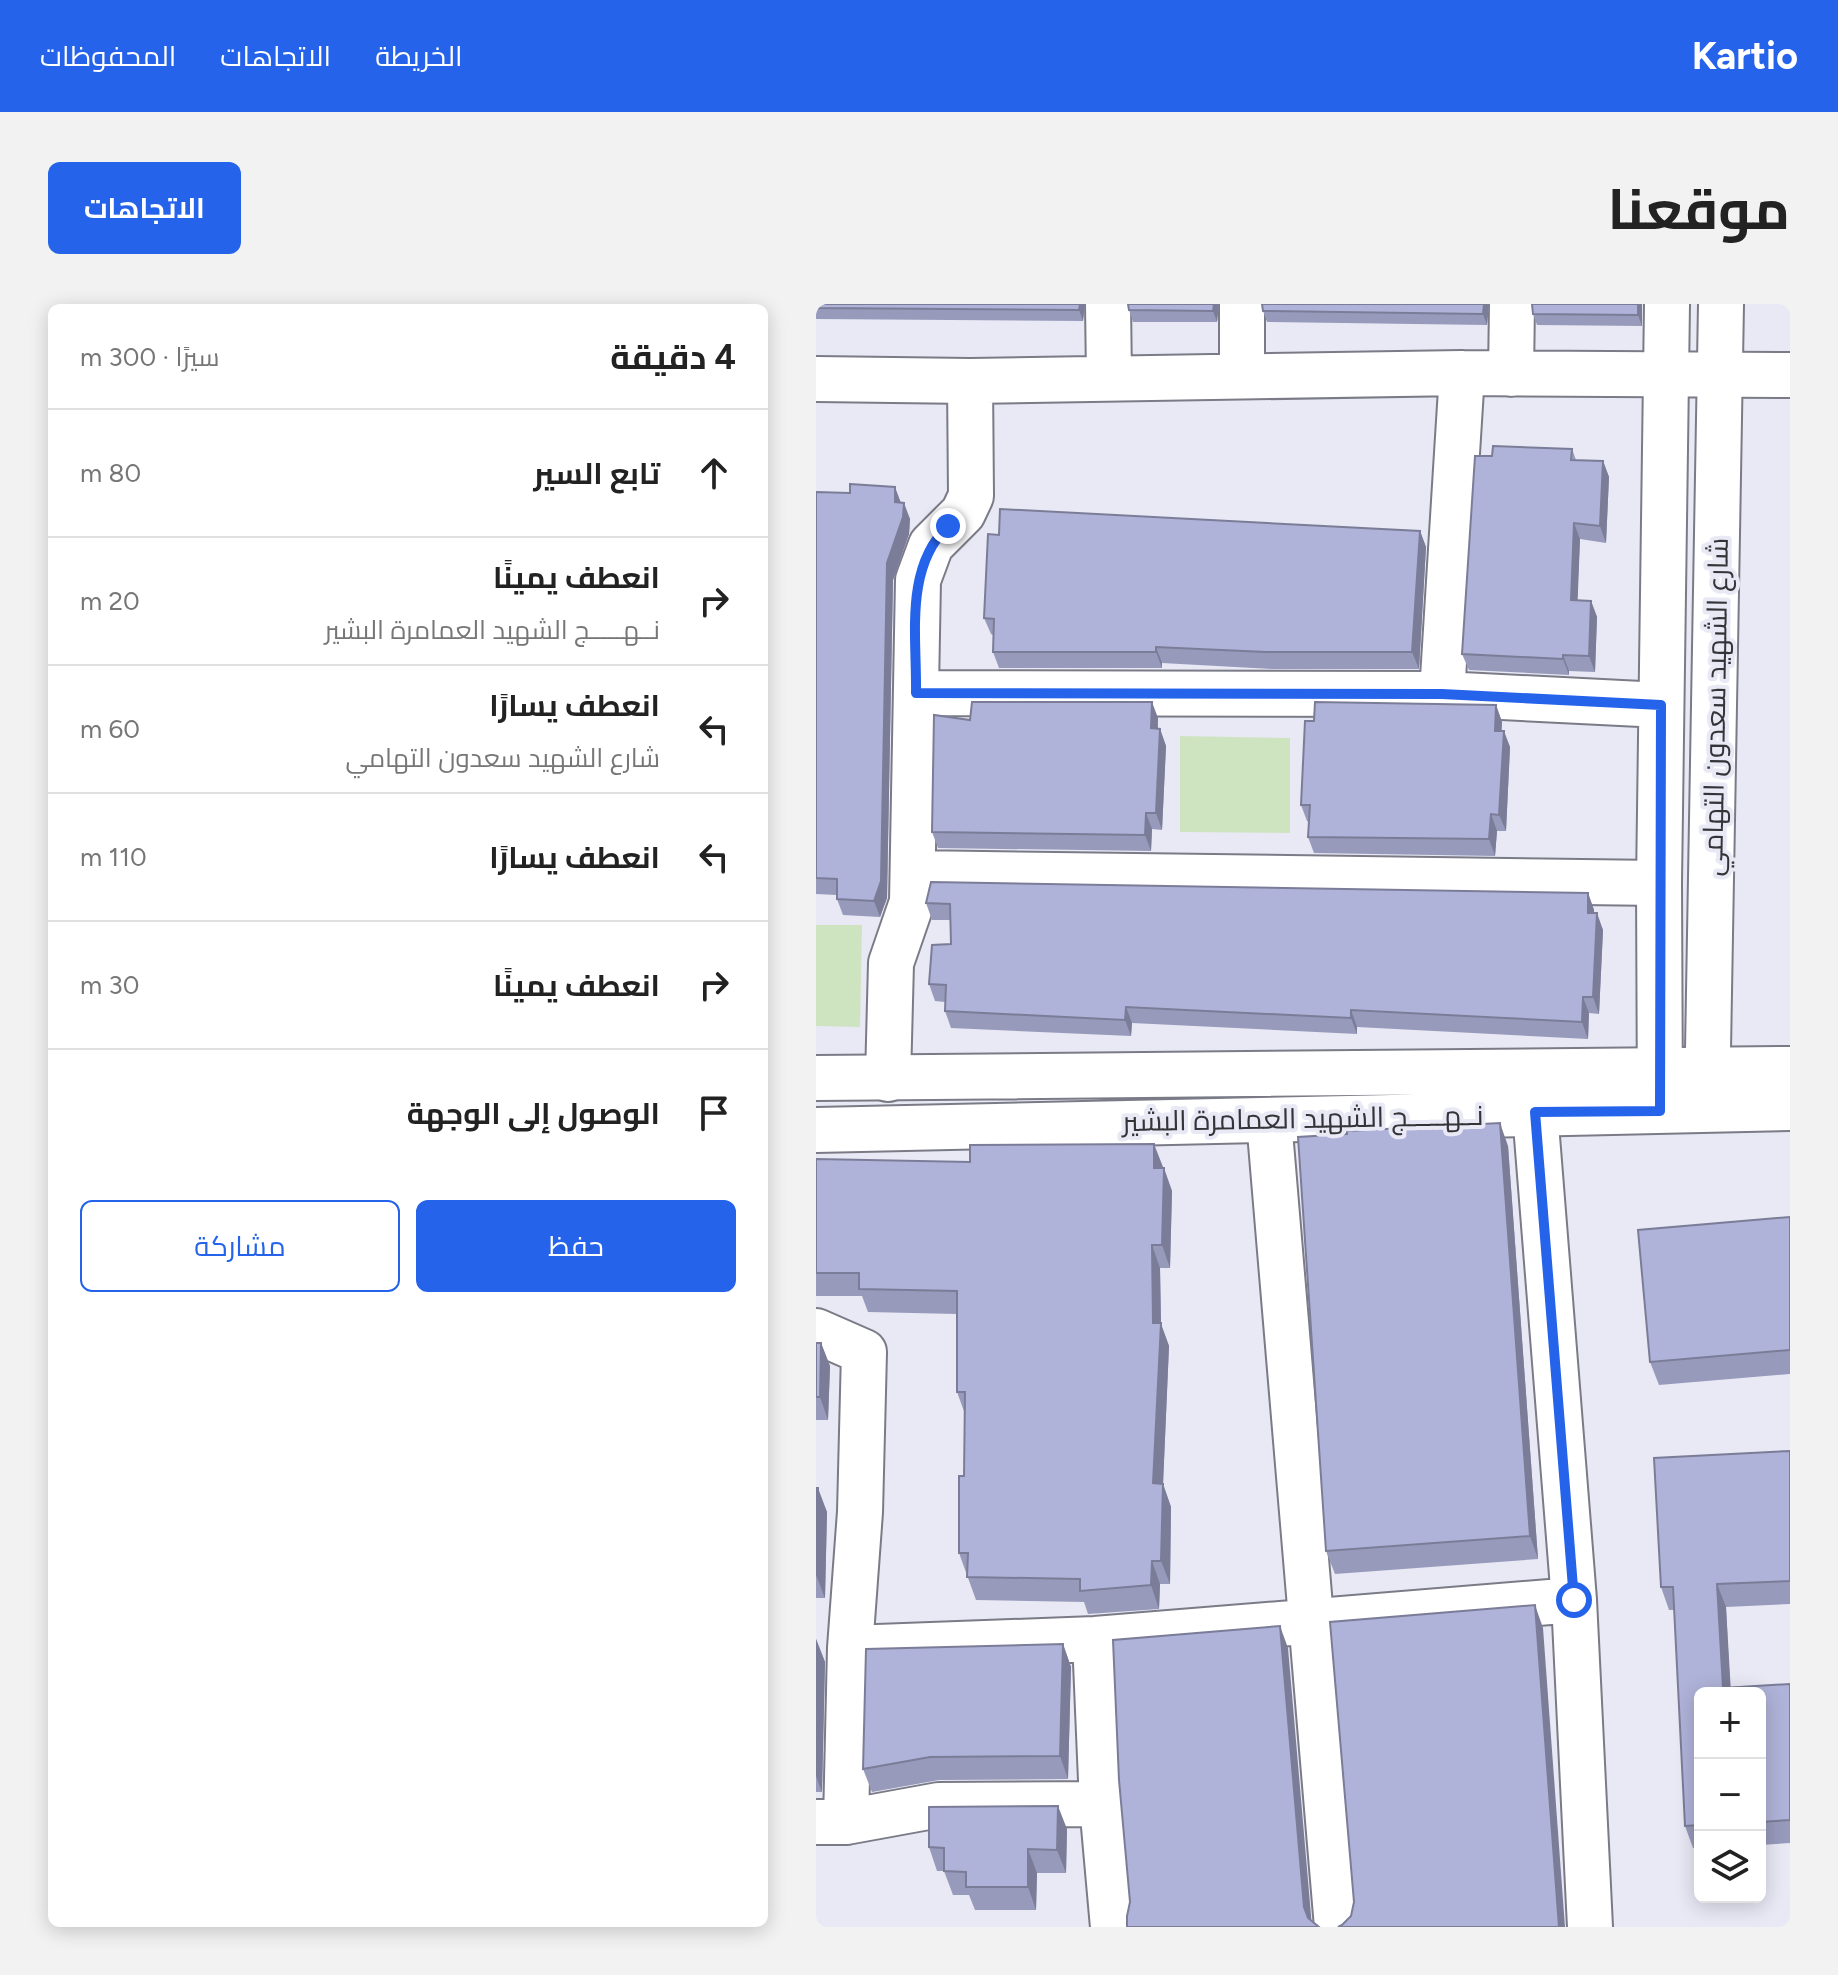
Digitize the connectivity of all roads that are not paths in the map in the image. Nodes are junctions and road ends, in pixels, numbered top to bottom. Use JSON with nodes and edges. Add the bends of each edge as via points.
{"nodes":[{"id":1,"x":1108,"y":304,"type":"edge"},
{"id":2,"x":1242,"y":304,"type":"edge"},
{"id":3,"x":1512,"y":304,"type":"edge"},
{"id":4,"x":1667,"y":304,"type":"edge"},
{"id":5,"x":1721,"y":304,"type":"edge"},
{"id":6,"x":1462,"y":373,"type":"junction"},
{"id":7,"x":1511,"y":374,"type":"junction"},
{"id":8,"x":1242,"y":375,"type":"junction"},
{"id":9,"x":1720,"y":375,"type":"junction"},
{"id":10,"x":1790,"y":375,"type":"edge"},
{"id":11,"x":1667,"y":376,"type":"junction"},
{"id":12,"x":1109,"y":377,"type":"junction"},
{"id":13,"x":816,"y":379,"type":"edge"},
{"id":14,"x":970,"y":381,"type":"junction"},
{"id":15,"x":916,"y":693,"type":"junction"},
{"id":16,"x":1442,"y":694,"type":"junction"},
{"id":17,"x":1661,"y":705,"type":"junction"},
{"id":18,"x":913,"y":873,"type":"junction"},
{"id":19,"x":1659,"y":883,"type":"junction"},
{"id":20,"x":1790,"y":1069,"type":"edge"},
{"id":21,"x":816,"y":1078,"type":"edge"},
{"id":22,"x":888,"y":1079,"type":"junction"},
{"id":23,"x":1708,"y":1090,"type":"junction"},
{"id":24,"x":1660,"y":1092,"type":"junction"},
{"id":25,"x":1790,"y":1108,"type":"edge"},
{"id":26,"x":1535,"y":1112,"type":"junction"},
{"id":27,"x":1269,"y":1120,"type":"junction"},
{"id":28,"x":816,"y":1130,"type":"edge"},
{"id":29,"x":816,"y":1331,"type":"edge"},
{"id":30,"x":1574,"y":1600,"type":"junction"},
{"id":31,"x":1311,"y":1620,"type":"junction"},
{"id":32,"x":1095,"y":1639,"type":"junction"},
{"id":33,"x":850,"y":1648,"type":"junction"},
{"id":34,"x":1102,"y":1804,"type":"junction"},
{"id":35,"x":831,"y":1822,"type":"edge"},
{"id":36,"x":1113,"y":1927,"type":"edge"},
{"id":37,"x":1337,"y":1927,"type":"edge"},
{"id":38,"x":1590,"y":1927,"type":"edge"}],
"edges":[{"from":1,"to":12,"type":"street"},
{"from":2,"to":8,"type":"street"},
{"from":3,"to":7,"type":"street"},
{"from":4,"to":11,"type":"street","name":"شارع الشهيد سعدون التهامي"},
{"from":5,"to":9,"type":"street","name":"شارع الشهيد سعدون التهامي"},
{"from":6,"to":7,"type":"street"},
{"from":6,"to":8,"type":"street"},
{"from":6,"to":16,"type":"street"},
{"from":7,"to":11,"type":"street"},
{"from":8,"to":12,"type":"street"},
{"from":9,"to":10,"type":"street"},
{"from":9,"to":11,"type":"street"},
{"from":9,"to":23,"type":"street","name":"شارع الشهيد سعدون التهامي"},
{"from":11,"to":17,"type":"street","name":"شارع الشهيد سعدون التهامي"},
{"from":12,"to":14,"type":"street"},
{"from":13,"to":14,"type":"street"},
{"from":14,"to":15,"type":"street","via":[[971,496],[963,513],[931,545],[921,568]]},
{"from":15,"to":16,"type":"street"},
{"from":15,"to":18,"type":"street"},
{"from":16,"to":17,"type":"street"},
{"from":17,"to":19,"type":"street","name":"شارع الشهيد سعدون التهامي"},
{"from":18,"to":19,"type":"street"},
{"from":18,"to":22,"type":"street","via":[[909,919],[891,963]]},
{"from":19,"to":24,"type":"street","name":"شارع الشهيد سعدون التهامي"},
{"from":20,"to":23,"type":"street","name":"نــهـــــج الشهيد العمامرة البشير"},
{"from":21,"to":22,"type":"street","name":"نــهـــــج الشهيد العمامرة البشير"},
{"from":22,"to":24,"type":"street","name":"نــهـــــج الشهيد العمامرة البشير"},
{"from":23,"to":24,"type":"street","name":"نــهـــــج الشهيد العمامرة البشير"},
{"from":23,"to":25,"type":"street","name":"نــهـــــج الشهيد العمامرة البشير"},
{"from":24,"to":26,"type":"street","name":"نــهـــــج الشهيد العمامرة البشير"},
{"from":26,"to":27,"type":"street","name":"نــهـــــج الشهيد العمامرة البشير"},
{"from":26,"to":30,"type":"street"},
{"from":27,"to":28,"type":"street","name":"نــهـــــج الشهيد العمامرة البشير"},
{"from":27,"to":31,"type":"street"},
{"from":29,"to":33,"type":"street","via":[[864,1352]]},
{"from":30,"to":31,"type":"street"},
{"from":30,"to":38,"type":"street"},
{"from":31,"to":32,"type":"street"},
{"from":31,"to":37,"type":"street"},
{"from":32,"to":33,"type":"street"},
{"from":32,"to":34,"type":"street"},
{"from":33,"to":35,"type":"street"},
{"from":34,"to":35,"type":"street","via":[[939,1805]]},
{"from":34,"to":36,"type":"street"}]}
